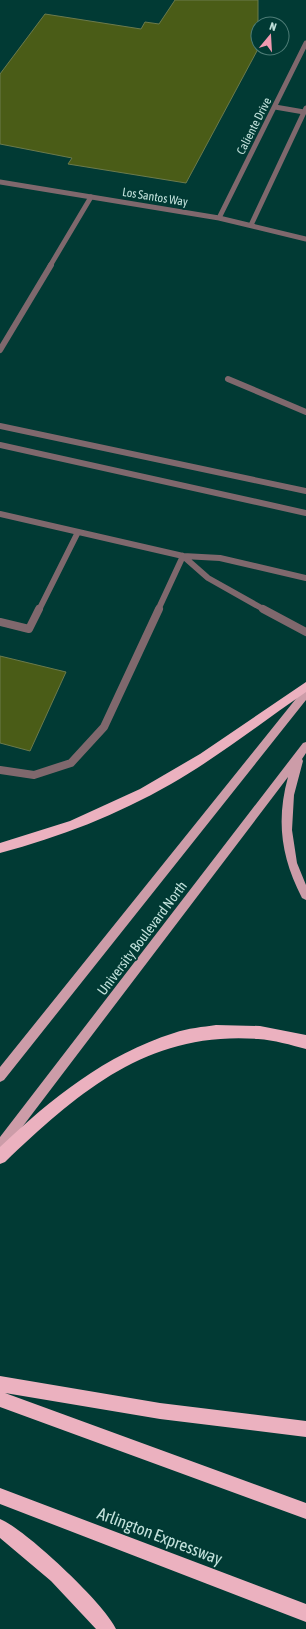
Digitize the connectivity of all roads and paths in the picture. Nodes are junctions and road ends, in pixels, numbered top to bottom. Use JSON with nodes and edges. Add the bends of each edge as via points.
{"nodes":[{"id":1,"x":306,"y":43,"type":"edge"},
{"id":2,"x":275,"y":107,"type":"junction"},
{"id":3,"x":305,"y":110,"type":"edge"},
{"id":4,"x":0,"y":182,"type":"edge"},
{"id":5,"x":91,"y":197,"type":"junction"},
{"id":6,"x":219,"y":218,"type":"junction"},
{"id":7,"x":251,"y":225,"type":"junction"},
{"id":8,"x":306,"y":239,"type":"edge"},
{"id":9,"x":0,"y":350,"type":"edge"},
{"id":10,"x":228,"y":379,"type":"dead end"},
{"id":11,"x":306,"y":412,"type":"edge"},
{"id":12,"x":0,"y":426,"type":"edge"},
{"id":13,"x":0,"y":445,"type":"edge"},
{"id":14,"x":306,"y":491,"type":"edge"},
{"id":15,"x":306,"y":513,"type":"edge"},
{"id":16,"x":0,"y":514,"type":"edge"},
{"id":17,"x":78,"y":532,"type":"junction"},
{"id":18,"x":184,"y":556,"type":"junction"},
{"id":19,"x":306,"y":578,"type":"edge"},
{"id":20,"x":0,"y":622,"type":"edge"},
{"id":21,"x":306,"y":632,"type":"edge"},
{"id":22,"x":306,"y":686,"type":"edge"},
{"id":23,"x":306,"y":693,"type":"edge"},
{"id":24,"x":304,"y":749,"type":"edge"},
{"id":25,"x":0,"y":770,"type":"edge"},
{"id":26,"x":0,"y":848,"type":"edge"},
{"id":27,"x":306,"y":895,"type":"edge"},
{"id":28,"x":306,"y":1042,"type":"edge"},
{"id":29,"x":0,"y":1076,"type":"edge"},
{"id":30,"x":0,"y":1147,"type":"edge"},
{"id":31,"x":0,"y":1157,"type":"edge"},
{"id":32,"x":0,"y":1384,"type":"edge"},
{"id":33,"x":0,"y":1399,"type":"edge"},
{"id":34,"x":306,"y":1429,"type":"edge"},
{"id":35,"x":0,"y":1496,"type":"edge"},
{"id":36,"x":306,"y":1511,"type":"edge"},
{"id":37,"x":0,"y":1527,"type":"edge"},
{"id":38,"x":306,"y":1613,"type":"edge"},
{"id":39,"x":107,"y":1629,"type":"edge"}],
"edges":[{"from":1,"to":2,"type":"street","name":"Caliente Drive"},
{"from":2,"to":3,"type":"street"},
{"from":2,"to":6,"type":"street","name":"Caliente Drive"},
{"from":3,"to":7,"type":"street"},
{"from":4,"to":5,"type":"street","name":"Los Santos Way"},
{"from":5,"to":6,"type":"street","name":"Los Santos Way"},
{"from":5,"to":9,"type":"street"},
{"from":6,"to":7,"type":"street","name":"Los Santos Way"},
{"from":7,"to":8,"type":"street","name":"Los Santos Way"},
{"from":10,"to":11,"type":"street"},
{"from":12,"to":14,"type":"street"},
{"from":13,"to":15,"type":"street"},
{"from":16,"to":17,"type":"street"},
{"from":17,"to":18,"type":"street"},
{"from":17,"to":20,"type":"street","via":[[29,629]]},
{"from":18,"to":19,"type":"street","via":[[220,558]]},
{"from":18,"to":21,"type":"street","via":[[208,578]]},
{"from":18,"to":25,"type":"street","via":[[104,727],[71,763],[34,775]]},
{"from":22,"to":26,"type":"highway","via":[[190,766],[150,790],[73,824]]},
{"from":23,"to":29,"type":"main road","name":"University Boulevard North"},
{"from":24,"to":27,"type":"main road","via":[[290,791],[286,832],[293,872]]},
{"from":24,"to":30,"type":"main road","name":"University Boulevard North"},
{"from":28,"to":31,"type":"highway","via":[[260,1031],[224,1030],[188,1035],[154,1045],[120,1061],[88,1081],[60,1102]]},
{"from":32,"to":34,"type":"highway","via":[[160,1411]]},
{"from":33,"to":36,"type":"highway"},
{"from":35,"to":38,"type":"highway","name":"Arlington Expressway"},
{"from":37,"to":39,"type":"highway","via":[[69,1586]]}]}
